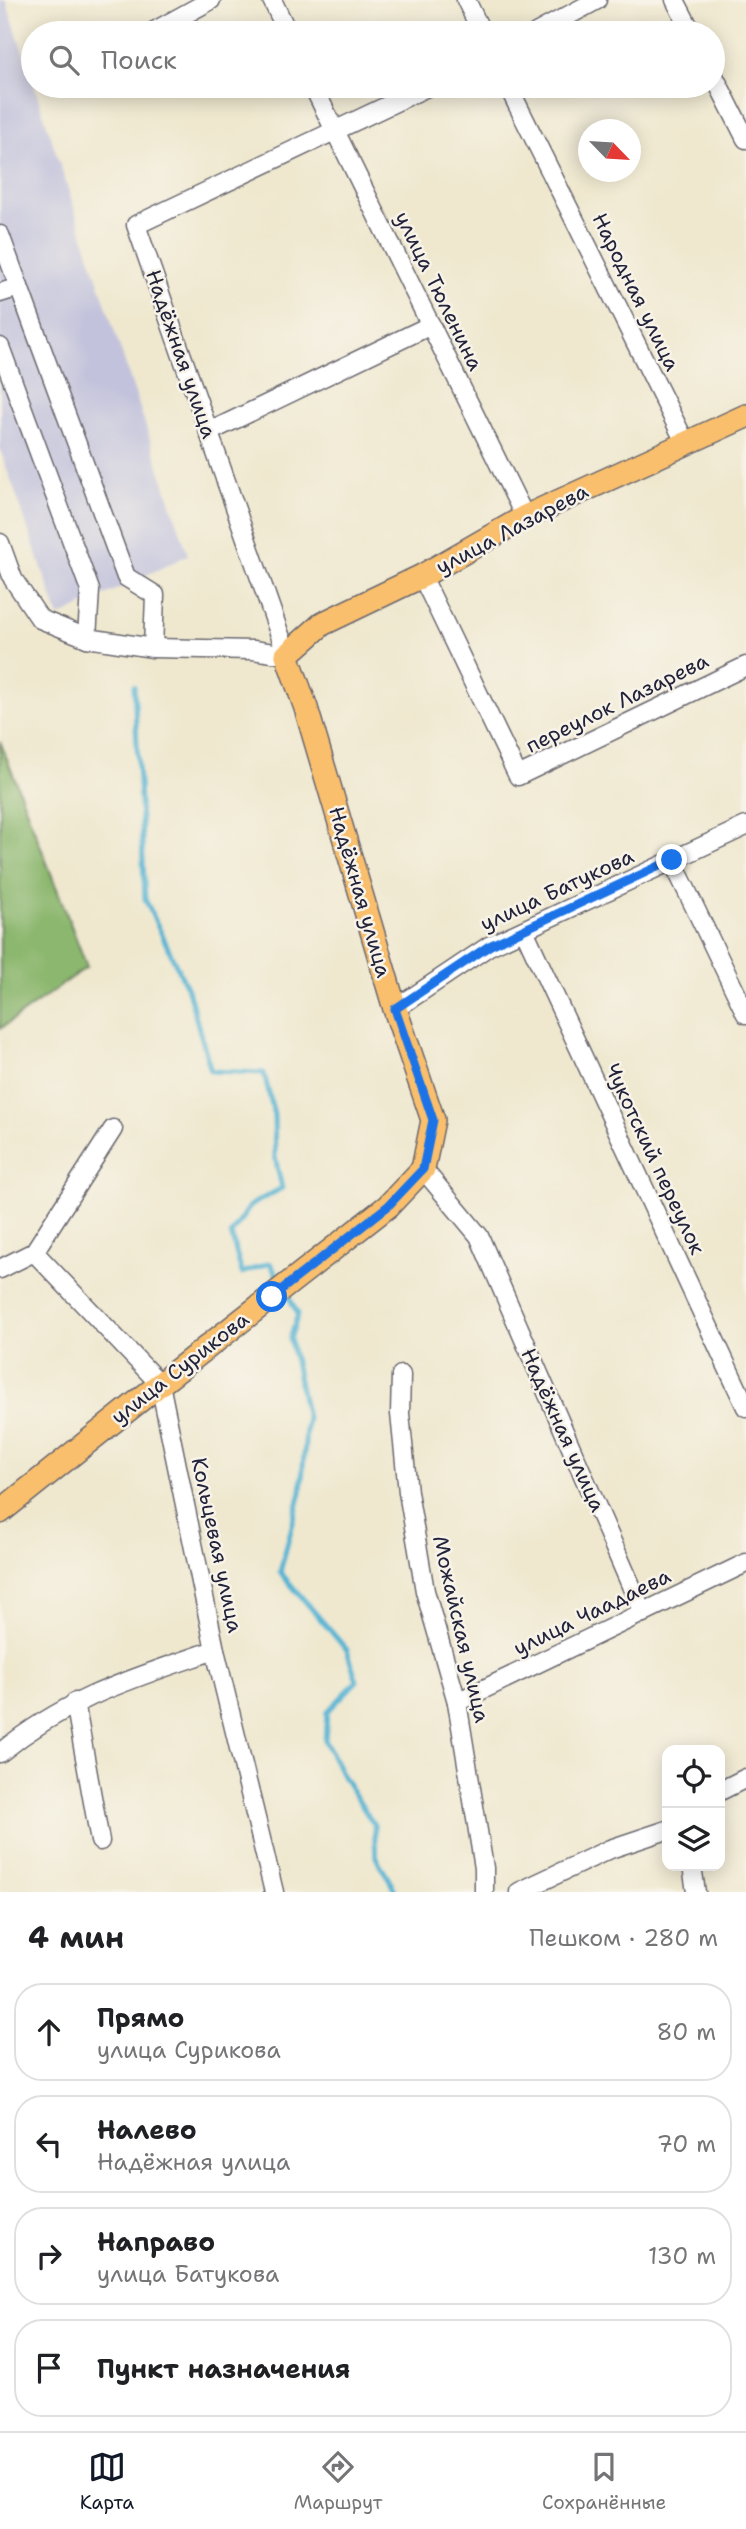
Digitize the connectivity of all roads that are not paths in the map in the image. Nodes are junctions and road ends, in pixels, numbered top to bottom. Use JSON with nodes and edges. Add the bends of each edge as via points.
{"nodes":[{"id":1,"x":211,"y":0,"type":"edge"},
{"id":2,"x":272,"y":0,"type":"edge"},
{"id":3,"x":466,"y":0,"type":"edge"},
{"id":4,"x":597,"y":0,"type":"edge"},
{"id":5,"x":675,"y":0,"type":"edge"},
{"id":6,"x":173,"y":21,"type":"edge"},
{"id":7,"x":282,"y":21,"type":"edge"},
{"id":8,"x":476,"y":21,"type":"edge"},
{"id":9,"x":558,"y":21,"type":"edge"},
{"id":10,"x":686,"y":21,"type":"edge"},
{"id":11,"x":319,"y":98,"type":"edge"},
{"id":12,"x":402,"y":98,"type":"edge"},
{"id":13,"x":514,"y":98,"type":"edge"},
{"id":14,"x":725,"y":98,"type":"edge"},
{"id":15,"x":334,"y":129,"type":"junction"},
{"id":16,"x":746,"y":139,"type":"edge"},
{"id":17,"x":0,"y":235,"type":"edge"},
{"id":18,"x":19,"y":287,"type":"junction"},
{"id":19,"x":0,"y":293,"type":"edge"},
{"id":20,"x":430,"y":325,"type":"junction"},
{"id":21,"x":0,"y":347,"type":"edge"},
{"id":22,"x":746,"y":416,"type":"edge"},
{"id":23,"x":209,"y":432,"type":"junction"},
{"id":24,"x":686,"y":444,"type":"junction"},
{"id":25,"x":525,"y":517,"type":"junction"},
{"id":26,"x":0,"y":543,"type":"edge"},
{"id":27,"x":422,"y":576,"type":"junction"},
{"id":28,"x":86,"y":638,"type":"junction"},
{"id":29,"x":153,"y":648,"type":"junction"},
{"id":30,"x":288,"y":655,"type":"junction"},
{"id":31,"x":745,"y":668,"type":"edge"},
{"id":32,"x":746,"y":825,"type":"edge"},
{"id":33,"x":672,"y":860,"type":"junction"},
{"id":34,"x":524,"y":930,"type":"junction"},
{"id":35,"x":395,"y":1009,"type":"junction"},
{"id":36,"x":746,"y":1014,"type":"edge"},
{"id":37,"x":113,"y":1129,"type":"dead end"},
{"id":38,"x":423,"y":1169,"type":"junction"},
{"id":39,"x":34,"y":1252,"type":"junction"},
{"id":40,"x":0,"y":1269,"type":"edge"},
{"id":41,"x":401,"y":1375,"type":"dead end"},
{"id":42,"x":160,"y":1384,"type":"junction"},
{"id":43,"x":746,"y":1408,"type":"edge"},
{"id":44,"x":0,"y":1512,"type":"edge"},
{"id":45,"x":746,"y":1563,"type":"edge"},
{"id":46,"x":643,"y":1613,"type":"junction"},
{"id":47,"x":215,"y":1650,"type":"junction"},
{"id":48,"x":75,"y":1702,"type":"junction"},
{"id":49,"x":457,"y":1702,"type":"junction"},
{"id":50,"x":0,"y":1753,"type":"edge"},
{"id":51,"x":746,"y":1778,"type":"edge"},
{"id":52,"x":725,"y":1788,"type":"edge"},
{"id":53,"x":662,"y":1832,"type":"edge"},
{"id":54,"x":100,"y":1841,"type":"dead end"},
{"id":55,"x":693,"y":1871,"type":"edge"},
{"id":56,"x":274,"y":1892,"type":"edge"},
{"id":57,"x":484,"y":1892,"type":"edge"},
{"id":58,"x":519,"y":1892,"type":"edge"},
{"id":59,"x":696,"y":1892,"type":"edge"}],
"edges":[{"from":1,"to":6,"type":"street"},
{"from":2,"to":7,"type":"street"},
{"from":3,"to":8,"type":"street"},
{"from":4,"to":9,"type":"street"},
{"from":5,"to":10,"type":"street"},
{"from":11,"to":15,"type":"street","name":"улица Тюленина"},
{"from":12,"to":15,"type":"street"},
{"from":13,"to":24,"type":"street","name":"Народная улица"},
{"from":14,"to":16,"type":"street"},
{"from":15,"to":20,"type":"street","name":"улица Тюленина"},
{"from":15,"to":23,"type":"street","name":"Надёжная улица","via":[[136,225]]},
{"from":17,"to":18,"type":"street"},
{"from":18,"to":19,"type":"street"},
{"from":18,"to":29,"type":"street","via":[[126,577],[155,595]]},
{"from":20,"to":23,"type":"street"},
{"from":20,"to":25,"type":"street","name":"улица Тюленина"},
{"from":21,"to":28,"type":"street","via":[[90,590]]},
{"from":22,"to":24,"type":"main road","name":"улица Лазарева"},
{"from":23,"to":30,"type":"street","name":"Надёжная улица"},
{"from":24,"to":25,"type":"main road","name":"улица Лазарева"},
{"from":25,"to":27,"type":"main road","name":"улица Лазарева"},
{"from":26,"to":28,"type":"street","via":[[13,579],[40,619]]},
{"from":27,"to":30,"type":"main road","name":"улица Лазарева","via":[[322,624]]},
{"from":27,"to":31,"type":"street","name":"переулок Лазарева","via":[[518,776]]},
{"from":28,"to":29,"type":"street"},
{"from":29,"to":30,"type":"street"},
{"from":30,"to":35,"type":"main road","name":"Надёжная улица"},
{"from":32,"to":33,"type":"street","name":"улица Батукова"},
{"from":33,"to":34,"type":"street","name":"улица Батукова"},
{"from":33,"to":36,"type":"street"},
{"from":34,"to":35,"type":"street","name":"улица Батукова","via":[[489,946]]},
{"from":34,"to":43,"type":"street","name":"Чукотский переулок"},
{"from":35,"to":38,"type":"main road","name":"Надёжная улица","via":[[433,1120]]},
{"from":37,"to":39,"type":"street"},
{"from":38,"to":42,"type":"main road","name":"улица Сурикова","via":[[388,1206]]},
{"from":38,"to":46,"type":"street","name":"Надёжная улица","via":[[479,1236]]},
{"from":39,"to":40,"type":"street"},
{"from":39,"to":42,"type":"street"},
{"from":41,"to":49,"type":"street","name":"Можайская улица","via":[[408,1492],[425,1591]]},
{"from":42,"to":44,"type":"main road","name":"улица Сурикова"},
{"from":42,"to":47,"type":"street","name":"Кольцевая улица"},
{"from":45,"to":46,"type":"street","name":"улица Чаадаева"},
{"from":46,"to":49,"type":"street","name":"улица Чаадаева"},
{"from":47,"to":48,"type":"street"},
{"from":47,"to":56,"type":"street","name":"Кольцевая улица"},
{"from":48,"to":50,"type":"street"},
{"from":48,"to":54,"type":"street"},
{"from":49,"to":57,"type":"street","name":"Можайская улица"},
{"from":51,"to":52,"type":"street"},
{"from":53,"to":58,"type":"street","via":[[610,1849]]},
{"from":55,"to":59,"type":"street"}]}
